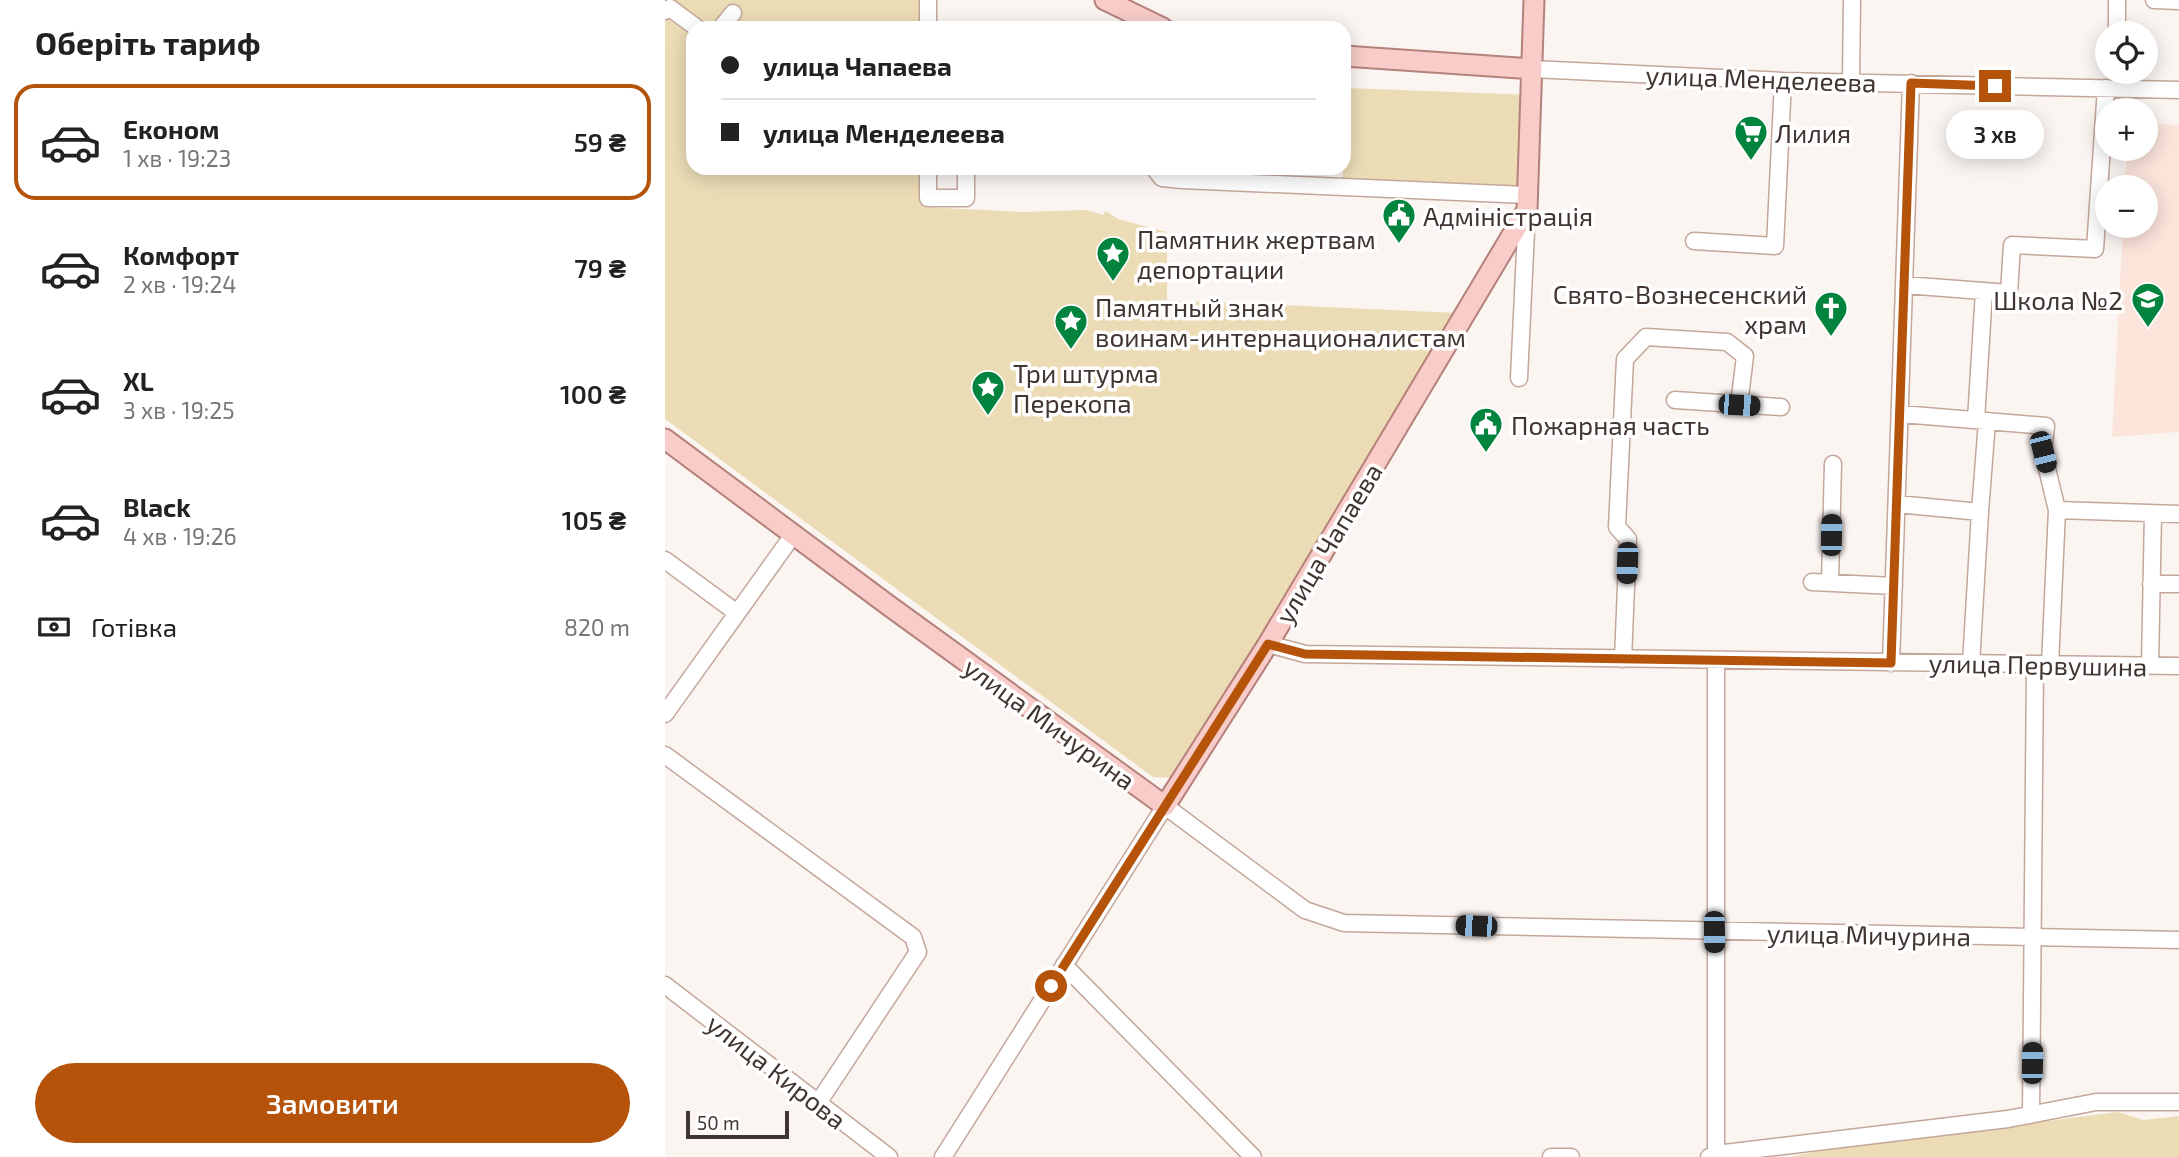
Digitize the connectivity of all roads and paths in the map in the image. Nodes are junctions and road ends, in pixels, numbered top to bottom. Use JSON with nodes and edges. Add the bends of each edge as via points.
{"nodes":[{"id":1,"x":928,"y":0,"type":"edge"},
{"id":2,"x":1105,"y":0,"type":"edge"},
{"id":3,"x":1534,"y":0,"type":"edge"},
{"id":4,"x":1852,"y":0,"type":"edge"},
{"id":5,"x":2117,"y":0,"type":"edge"},
{"id":6,"x":2154,"y":0,"type":"edge"},
{"id":7,"x":2179,"y":1,"type":"edge"},
{"id":8,"x":665,"y":11,"type":"edge"},
{"id":9,"x":733,"y":13,"type":"dead end"},
{"id":10,"x":688,"y":21,"type":"edge"},
{"id":11,"x":727,"y":21,"type":"edge"},
{"id":12,"x":928,"y":21,"type":"edge"},
{"id":13,"x":1146,"y":21,"type":"edge"},
{"id":14,"x":2117,"y":21,"type":"edge"},
{"id":15,"x":1351,"y":56,"type":"edge"},
{"id":16,"x":1532,"y":69,"type":"junction"},
{"id":17,"x":1783,"y":81,"type":"junction"},
{"id":18,"x":1851,"y":82,"type":"junction"},
{"id":19,"x":1911,"y":83,"type":"junction"},
{"id":20,"x":2114,"y":84,"type":"edge"},
{"id":21,"x":2112,"y":88,"type":"junction"},
{"id":22,"x":2179,"y":90,"type":"edge"},
{"id":23,"x":928,"y":175,"type":"edge"},
{"id":24,"x":966,"y":175,"type":"edge"},
{"id":25,"x":1160,"y":175,"type":"edge"},
{"id":26,"x":1527,"y":203,"type":"junction"},
{"id":27,"x":1694,"y":241,"type":"dead end"},
{"id":28,"x":1905,"y":285,"type":"junction"},
{"id":29,"x":1984,"y":291,"type":"junction"},
{"id":30,"x":1519,"y":378,"type":"dead end"},
{"id":31,"x":1675,"y":400,"type":"dead end"},
{"id":32,"x":1739,"y":405,"type":"junction"},
{"id":33,"x":1781,"y":407,"type":"dead end"},
{"id":34,"x":1901,"y":414,"type":"junction"},
{"id":35,"x":1982,"y":421,"type":"junction"},
{"id":36,"x":665,"y":439,"type":"edge"},
{"id":37,"x":1833,"y":464,"type":"dead end"},
{"id":38,"x":1897,"y":504,"type":"junction"},
{"id":39,"x":2057,"y":510,"type":"junction"},
{"id":40,"x":1980,"y":512,"type":"junction"},
{"id":41,"x":2153,"y":514,"type":"junction"},
{"id":42,"x":2179,"y":514,"type":"edge"},
{"id":43,"x":793,"y":535,"type":"junction"},
{"id":44,"x":665,"y":561,"type":"edge"},
{"id":45,"x":1812,"y":582,"type":"dead end"},
{"id":46,"x":1830,"y":582,"type":"junction"},
{"id":47,"x":2151,"y":584,"type":"junction"},
{"id":48,"x":2179,"y":584,"type":"edge"},
{"id":49,"x":1894,"y":586,"type":"junction"},
{"id":50,"x":737,"y":613,"type":"junction"},
{"id":51,"x":1268,"y":644,"type":"junction"},
{"id":52,"x":1623,"y":659,"type":"junction"},
{"id":53,"x":1716,"y":660,"type":"junction"},
{"id":54,"x":1891,"y":663,"type":"junction"},
{"id":55,"x":1971,"y":664,"type":"junction"},
{"id":56,"x":2043,"y":665,"type":"junction"},
{"id":57,"x":2150,"y":665,"type":"junction"},
{"id":58,"x":2179,"y":666,"type":"edge"},
{"id":59,"x":665,"y":714,"type":"edge"},
{"id":60,"x":665,"y":755,"type":"edge"},
{"id":61,"x":1165,"y":806,"type":"junction"},
{"id":62,"x":1714,"y":932,"type":"junction"},
{"id":63,"x":2033,"y":936,"type":"junction"},
{"id":64,"x":2179,"y":940,"type":"edge"},
{"id":65,"x":1064,"y":965,"type":"junction"},
{"id":66,"x":665,"y":985,"type":"edge"},
{"id":67,"x":818,"y":1102,"type":"junction"},
{"id":68,"x":2179,"y":1102,"type":"edge"},
{"id":69,"x":2031,"y":1114,"type":"junction"},
{"id":70,"x":1713,"y":1156,"type":"edge"},
{"id":71,"x":888,"y":1157,"type":"edge"},
{"id":72,"x":943,"y":1157,"type":"edge"},
{"id":73,"x":1253,"y":1157,"type":"edge"},
{"id":74,"x":1551,"y":1157,"type":"edge"},
{"id":75,"x":1571,"y":1157,"type":"edge"}],
"edges":[{"from":1,"to":12,"type":"street"},
{"from":2,"to":13,"type":"main road"},
{"from":3,"to":16,"type":"main road","name":"улица Чапаева"},
{"from":4,"to":18,"type":"street"},
{"from":5,"to":14,"type":"street"},
{"from":6,"to":7,"type":"street"},
{"from":8,"to":10,"type":"street","via":[[670,8]]},
{"from":9,"to":11,"type":"street"},
{"from":15,"to":16,"type":"main road","name":"улица Менделеева"},
{"from":16,"to":17,"type":"street","name":"улица Менделеева"},
{"from":16,"to":26,"type":"main road","name":"улица Чапаева"},
{"from":17,"to":18,"type":"street","name":"улица Менделеева"},
{"from":17,"to":27,"type":"street","via":[[1775,246]]},
{"from":18,"to":19,"type":"street","name":"улица Менделеева"},
{"from":19,"to":21,"type":"street","name":"улица Менделеева"},
{"from":19,"to":28,"type":"street"},
{"from":20,"to":21,"type":"street"},
{"from":21,"to":22,"type":"street","name":"улица Менделеева"},
{"from":21,"to":29,"type":"street","via":[[2095,249],[2012,245],[2009,293]]},
{"from":23,"to":24,"type":"street","via":[[928,198],[966,198]]},
{"from":25,"to":26,"type":"street"},
{"from":26,"to":30,"type":"street"},
{"from":26,"to":51,"type":"main road","name":"улица Чапаева"},
{"from":28,"to":29,"type":"street"},
{"from":28,"to":34,"type":"street"},
{"from":29,"to":35,"type":"street"},
{"from":31,"to":32,"type":"street"},
{"from":32,"to":33,"type":"street"},
{"from":32,"to":52,"type":"street","via":[[1745,356],[1727,341],[1646,337],[1625,359],[1617,527],[1628,539]]},
{"from":34,"to":35,"type":"street"},
{"from":34,"to":38,"type":"street"},
{"from":35,"to":39,"type":"street","via":[[2046,426],[2043,452]]},
{"from":35,"to":40,"type":"street"},
{"from":36,"to":43,"type":"main road","name":"улица Мичурина"},
{"from":37,"to":46,"type":"street"},
{"from":38,"to":40,"type":"street"},
{"from":38,"to":49,"type":"street"},
{"from":39,"to":41,"type":"street"},
{"from":39,"to":56,"type":"street"},
{"from":40,"to":55,"type":"street"},
{"from":41,"to":42,"type":"street"},
{"from":41,"to":47,"type":"street"},
{"from":43,"to":50,"type":"street"},
{"from":43,"to":61,"type":"main road","name":"улица Мичурина"},
{"from":44,"to":50,"type":"street"},
{"from":45,"to":46,"type":"street"},
{"from":46,"to":49,"type":"street"},
{"from":47,"to":48,"type":"street"},
{"from":47,"to":57,"type":"street"},
{"from":49,"to":54,"type":"street"},
{"from":50,"to":59,"type":"street"},
{"from":51,"to":52,"type":"street","name":"улица Первушина","via":[[1305,654]]},
{"from":51,"to":61,"type":"main road","name":"улица Чапаева"},
{"from":52,"to":53,"type":"street","name":"улица Первушина"},
{"from":53,"to":54,"type":"street","name":"улица Первушина"},
{"from":53,"to":62,"type":"street"},
{"from":54,"to":55,"type":"street","name":"улица Первушина"},
{"from":55,"to":56,"type":"street","name":"улица Первушина"},
{"from":56,"to":57,"type":"street","name":"улица Первушина"},
{"from":56,"to":63,"type":"street"},
{"from":57,"to":58,"type":"street","name":"улица Первушина"},
{"from":60,"to":67,"type":"street","via":[[913,937],[918,952]]},
{"from":61,"to":62,"type":"street","name":"улица Мичурина","via":[[1305,910],[1344,923]]},
{"from":61,"to":65,"type":"street","name":"улица Чапаева"},
{"from":62,"to":63,"type":"street","name":"улица Мичурина"},
{"from":62,"to":70,"type":"street"},
{"from":63,"to":64,"type":"street","name":"улица Мичурина"},
{"from":63,"to":69,"type":"street"},
{"from":65,"to":72,"type":"street","name":"улица Чапаева"},
{"from":65,"to":73,"type":"street"},
{"from":66,"to":67,"type":"street","name":"улица Кирова"},
{"from":67,"to":71,"type":"street","name":"улица Кирова"},
{"from":68,"to":69,"type":"street","via":[[2097,1102]]},
{"from":69,"to":70,"type":"street"},
{"from":74,"to":75,"type":"street"}]}
